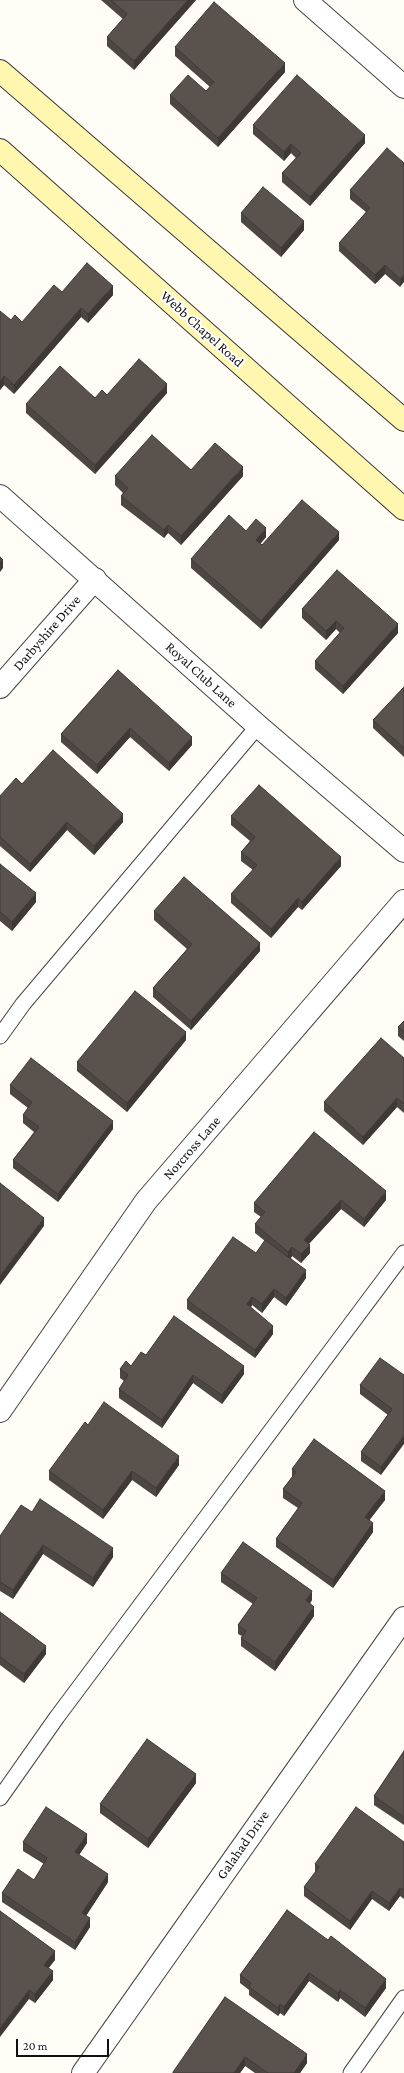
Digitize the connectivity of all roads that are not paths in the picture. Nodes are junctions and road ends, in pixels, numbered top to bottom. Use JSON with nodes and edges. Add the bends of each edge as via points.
{"nodes":[{"id":1,"x":305,"y":0,"type":"edge"},
{"id":2,"x":0,"y":70,"type":"edge"},
{"id":3,"x":404,"y":87,"type":"edge"},
{"id":4,"x":0,"y":150,"type":"edge"},
{"id":5,"x":404,"y":420,"type":"edge"},
{"id":6,"x":0,"y":496,"type":"edge"},
{"id":7,"x":404,"y":509,"type":"edge"},
{"id":8,"x":95,"y":579,"type":"junction"},
{"id":9,"x":0,"y":687,"type":"edge"},
{"id":10,"x":258,"y":726,"type":"junction"},
{"id":11,"x":404,"y":851,"type":"edge"},
{"id":12,"x":404,"y":901,"type":"edge"},
{"id":13,"x":0,"y":1036,"type":"edge"},
{"id":14,"x":404,"y":1253,"type":"edge"},
{"id":15,"x":0,"y":1411,"type":"edge"},
{"id":16,"x":404,"y":1618,"type":"edge"},
{"id":17,"x":0,"y":1798,"type":"edge"},
{"id":18,"x":404,"y":1998,"type":"edge"},
{"id":19,"x":83,"y":2073,"type":"edge"},
{"id":20,"x":351,"y":2073,"type":"edge"}],
"edges":[{"from":1,"to":3,"type":"street"},
{"from":2,"to":5,"type":"main road"},
{"from":4,"to":7,"type":"main road","name":"Webb Chapel Road"},
{"from":6,"to":8,"type":"street","name":"Royal Club Lane"},
{"from":8,"to":9,"type":"street","name":"Darbyshire Drive"},
{"from":8,"to":10,"type":"street","name":"Royal Club Lane"},
{"from":10,"to":11,"type":"street","name":"Royal Club Lane"},
{"from":10,"to":13,"type":"lane","via":[[23,1004]]},
{"from":12,"to":15,"type":"street","name":"Norcross Lane","via":[[146,1201]]},
{"from":14,"to":17,"type":"lane","via":[[62,1711]]},
{"from":16,"to":19,"type":"street","name":"Galahad Drive"},
{"from":18,"to":20,"type":"lane"}]}
